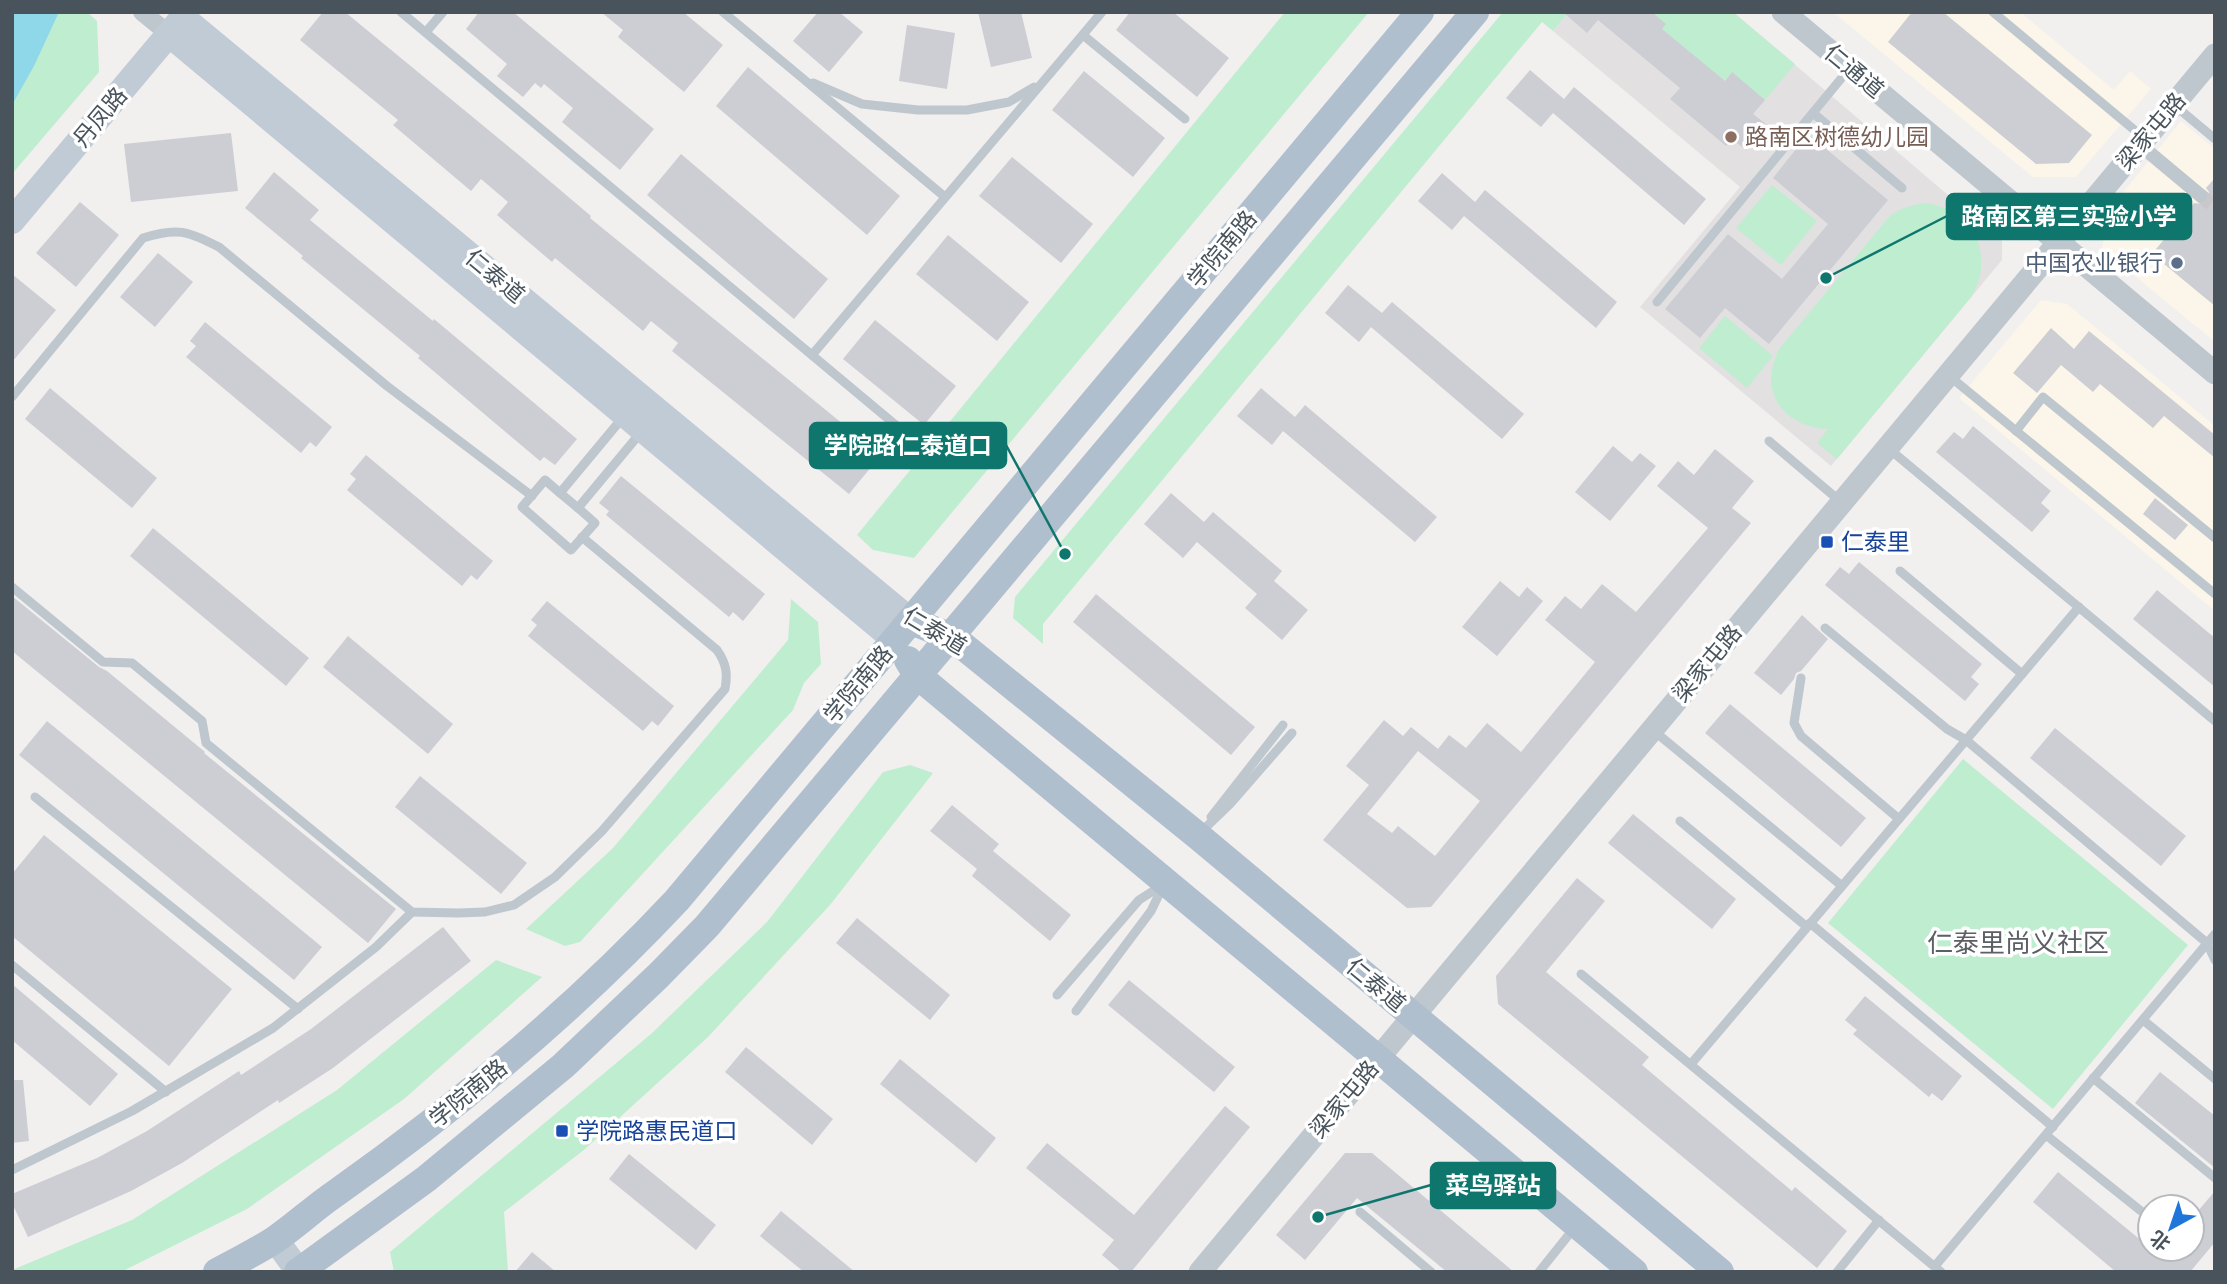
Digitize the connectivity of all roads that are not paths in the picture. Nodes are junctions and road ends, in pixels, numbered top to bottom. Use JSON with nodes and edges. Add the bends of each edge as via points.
{"nodes":[{"id":1,"x":142,"y":12,"type":"edge"},
{"id":2,"x":401,"y":12,"type":"edge"},
{"id":3,"x":443,"y":12,"type":"edge"},
{"id":4,"x":1101,"y":12,"type":"edge"},
{"id":5,"x":1420,"y":12,"type":"edge"},
{"id":6,"x":1475,"y":12,"type":"edge"},
{"id":7,"x":1783,"y":12,"type":"edge"},
{"id":8,"x":1993,"y":12,"type":"edge"},
{"id":9,"x":726,"y":14,"type":"edge"},
{"id":10,"x":179,"y":19,"type":"edge"},
{"id":11,"x":426,"y":32,"type":"junction"},
{"id":12,"x":1083,"y":35,"type":"junction"},
{"id":13,"x":2215,"y":55,"type":"edge"},
{"id":14,"x":1850,"y":68,"type":"junction"},
{"id":15,"x":802,"y":78,"type":"junction"},
{"id":16,"x":1042,"y":82,"type":"junction"},
{"id":17,"x":2173,"y":104,"type":"junction"},
{"id":18,"x":1813,"y":113,"type":"junction"},
{"id":19,"x":1185,"y":119,"type":"dead end"},
{"id":20,"x":2215,"y":139,"type":"edge"},
{"id":21,"x":2142,"y":141,"type":"junction"},
{"id":22,"x":1902,"y":187,"type":"dead end"},
{"id":23,"x":2200,"y":195,"type":"tunnel mouth"},
{"id":24,"x":945,"y":197,"type":"junction"},
{"id":25,"x":12,"y":221,"type":"edge"},
{"id":26,"x":2058,"y":243,"type":"junction"},
{"id":27,"x":1657,"y":302,"type":"dead end"},
{"id":28,"x":812,"y":355,"type":"junction"},
{"id":29,"x":2215,"y":373,"type":"edge"},
{"id":30,"x":1947,"y":375,"type":"junction"},
{"id":31,"x":12,"y":397,"type":"edge"},
{"id":32,"x":634,"y":422,"type":"junction"},
{"id":33,"x":898,"y":427,"type":"dead end"},
{"id":34,"x":2016,"y":431,"type":"junction"},
{"id":35,"x":1769,"y":441,"type":"dead end"},
{"id":36,"x":1886,"y":447,"type":"junction"},
{"id":37,"x":560,"y":493,"type":"junction"},
{"id":38,"x":532,"y":496,"type":"junction"},
{"id":39,"x":1841,"y":502,"type":"junction"},
{"id":40,"x":578,"y":508,"type":"junction"},
{"id":41,"x":582,"y":537,"type":"junction"},
{"id":42,"x":2215,"y":538,"type":"edge"},
{"id":43,"x":1900,"y":571,"type":"dead end"},
{"id":44,"x":12,"y":587,"type":"edge"},
{"id":45,"x":2215,"y":594,"type":"edge"},
{"id":46,"x":2079,"y":607,"type":"junction"},
{"id":47,"x":1825,"y":628,"type":"dead end"},
{"id":48,"x":903,"y":630,"type":"junction"},
{"id":49,"x":952,"y":637,"type":"junction"},
{"id":50,"x":2022,"y":674,"type":"junction"},
{"id":51,"x":916,"y":675,"type":"junction"},
{"id":52,"x":1801,"y":678,"type":"dead end"},
{"id":53,"x":2215,"y":721,"type":"edge"},
{"id":54,"x":1283,"y":725,"type":"dead end"},
{"id":55,"x":1651,"y":729,"type":"junction"},
{"id":56,"x":1292,"y":733,"type":"dead end"},
{"id":57,"x":1966,"y":740,"type":"junction"},
{"id":58,"x":35,"y":797,"type":"dead end"},
{"id":59,"x":1899,"y":819,"type":"junction"},
{"id":60,"x":1680,"y":821,"type":"dead end"},
{"id":61,"x":1198,"y":836,"type":"junction"},
{"id":62,"x":1165,"y":883,"type":"junction"},
{"id":63,"x":1842,"y":886,"type":"junction"},
{"id":64,"x":412,"y":912,"type":"junction"},
{"id":65,"x":1809,"y":925,"type":"junction"},
{"id":66,"x":2215,"y":933,"type":"edge"},
{"id":67,"x":2207,"y":943,"type":"junction"},
{"id":68,"x":2215,"y":960,"type":"edge"},
{"id":69,"x":12,"y":965,"type":"edge"},
{"id":70,"x":1581,"y":974,"type":"dead end"},
{"id":71,"x":1057,"y":995,"type":"dead end"},
{"id":72,"x":298,"y":1009,"type":"junction"},
{"id":73,"x":1076,"y":1011,"type":"dead end"},
{"id":74,"x":1413,"y":1016,"type":"junction"},
{"id":75,"x":2143,"y":1020,"type":"junction"},
{"id":76,"x":1377,"y":1059,"type":"junction"},
{"id":77,"x":1691,"y":1064,"type":"junction"},
{"id":78,"x":2094,"y":1078,"type":"junction"},
{"id":79,"x":2215,"y":1079,"type":"edge"},
{"id":80,"x":166,"y":1091,"type":"junction"},
{"id":81,"x":2049,"y":1131,"type":"junction"},
{"id":82,"x":12,"y":1170,"type":"edge"},
{"id":83,"x":2215,"y":1178,"type":"edge"},
{"id":84,"x":2136,"y":1207,"type":"edge"},
{"id":85,"x":1360,"y":1212,"type":"dead end"},
{"id":86,"x":1880,"y":1220,"type":"junction"},
{"id":87,"x":1577,"y":1225,"type":"junction"},
{"id":88,"x":275,"y":1239,"type":"junction"},
{"id":89,"x":250,"y":1264,"type":"edge"},
{"id":90,"x":1938,"y":1269,"type":"edge"},
{"id":91,"x":217,"y":1272,"type":"edge"},
{"id":92,"x":298,"y":1272,"type":"edge"},
{"id":93,"x":1200,"y":1272,"type":"edge"},
{"id":94,"x":1431,"y":1272,"type":"edge"},
{"id":95,"x":1539,"y":1272,"type":"edge"},
{"id":96,"x":1634,"y":1272,"type":"edge"},
{"id":97,"x":1720,"y":1272,"type":"edge"},
{"id":98,"x":1837,"y":1272,"type":"edge"}],
"edges":[{"from":1,"to":10,"type":"street"},
{"from":2,"to":11,"type":"lane"},
{"from":3,"to":11,"type":"lane"},
{"from":4,"to":12,"type":"lane"},
{"from":5,"to":48,"type":"main road","name":"学院南路"},
{"from":6,"to":49,"type":"main road","name":"学院南路"},
{"from":7,"to":14,"type":"street","name":"仁通道"},
{"from":8,"to":21,"type":"lane"},
{"from":9,"to":15,"type":"lane"},
{"from":10,"to":25,"type":"main road","name":"丹凤路"},
{"from":10,"to":32,"type":"main road","name":"仁泰道"},
{"from":10,"to":48,"type":"main road","name":"仁泰道"},
{"from":11,"to":28,"type":"lane"},
{"from":12,"to":16,"type":"lane"},
{"from":12,"to":19,"type":"lane"},
{"from":13,"to":17,"type":"street","name":"梁家屯路"},
{"from":14,"to":18,"type":"lane"},
{"from":14,"to":26,"type":"street","name":"仁通道"},
{"from":15,"to":16,"type":"lane","via":[[862,104],[918,110],[967,110],[1009,103]]},
{"from":15,"to":24,"type":"lane"},
{"from":16,"to":24,"type":"lane"},
{"from":17,"to":20,"type":"lane"},
{"from":17,"to":21,"type":"street","name":"梁家屯路"},
{"from":18,"to":22,"type":"lane"},
{"from":18,"to":27,"type":"lane"},
{"from":21,"to":23,"type":"street"},
{"from":21,"to":26,"type":"street","name":"梁家屯路"},
{"from":24,"to":28,"type":"lane"},
{"from":26,"to":29,"type":"street","name":"仁通道"},
{"from":26,"to":30,"type":"street","name":"梁家屯路"},
{"from":28,"to":33,"type":"lane"},
{"from":30,"to":34,"type":"lane"},
{"from":30,"to":36,"type":"street","name":"梁家屯路"},
{"from":31,"to":38,"type":"lane","via":[[143,238],[164,231],[191,233],[219,247],[387,386]]},
{"from":32,"to":37,"type":"lane"},
{"from":32,"to":40,"type":"lane"},
{"from":32,"to":48,"type":"main road","name":"仁泰道"},
{"from":34,"to":42,"type":"lane","via":[[2043,397]]},
{"from":34,"to":45,"type":"lane"},
{"from":35,"to":39,"type":"lane"},
{"from":36,"to":39,"type":"street","name":"梁家屯路"},
{"from":36,"to":46,"type":"lane"},
{"from":37,"to":38,"type":"lane","via":[[545,480]]},
{"from":37,"to":40,"type":"lane"},
{"from":38,"to":41,"type":"lane","via":[[522,507],[571,550]]},
{"from":39,"to":55,"type":"street","name":"梁家屯路"},
{"from":40,"to":41,"type":"lane","via":[[595,523]]},
{"from":41,"to":64,"type":"lane","via":[[717,650],[724,660],[724,689],[602,831],[555,877],[514,905],[458,914]]},
{"from":43,"to":50,"type":"lane"},
{"from":44,"to":64,"type":"lane","via":[[103,662],[132,663],[142,671],[202,720],[206,743]]},
{"from":46,"to":50,"type":"lane"},
{"from":46,"to":53,"type":"lane"},
{"from":47,"to":57,"type":"lane"},
{"from":48,"to":49,"type":"main road","name":"仁泰道"},
{"from":48,"to":51,"type":"main road","name":"仁泰道"},
{"from":48,"to":88,"type":"main road","name":"学院南路","via":[[635,944],[482,1082]]},
{"from":49,"to":51,"type":"main road","name":"学院南路"},
{"from":49,"to":61,"type":"main road","name":"仁泰道"},
{"from":50,"to":57,"type":"lane"},
{"from":51,"to":62,"type":"main road","name":"仁泰道"},
{"from":51,"to":92,"type":"main road","name":"学院南路","via":[[707,926],[658,976],[563,1066],[436,1171]]},
{"from":52,"to":59,"type":"lane","via":[[1794,723],[1801,736]]},
{"from":54,"to":61,"type":"lane"},
{"from":55,"to":63,"type":"lane"},
{"from":55,"to":74,"type":"street","name":"梁家屯路"},
{"from":56,"to":61,"type":"lane"},
{"from":57,"to":59,"type":"lane"},
{"from":57,"to":67,"type":"lane"},
{"from":58,"to":72,"type":"lane"},
{"from":59,"to":63,"type":"lane"},
{"from":60,"to":65,"type":"lane"},
{"from":61,"to":74,"type":"main road","name":"仁泰道"},
{"from":62,"to":71,"type":"lane","via":[[1139,900]]},
{"from":62,"to":73,"type":"lane","via":[[1152,911]]},
{"from":62,"to":76,"type":"main road","name":"仁泰道"},
{"from":63,"to":65,"type":"lane"},
{"from":64,"to":72,"type":"lane"},
{"from":65,"to":77,"type":"lane"},
{"from":65,"to":81,"type":"lane"},
{"from":66,"to":67,"type":"lane"},
{"from":67,"to":68,"type":"lane"},
{"from":67,"to":75,"type":"lane"},
{"from":69,"to":80,"type":"lane"},
{"from":70,"to":77,"type":"lane"},
{"from":72,"to":80,"type":"lane"},
{"from":74,"to":76,"type":"street","name":"梁家屯路"},
{"from":74,"to":97,"type":"main road","name":"仁泰道"},
{"from":75,"to":78,"type":"lane"},
{"from":75,"to":79,"type":"lane"},
{"from":76,"to":87,"type":"main road","name":"仁泰道"},
{"from":76,"to":93,"type":"street","name":"梁家屯路"},
{"from":77,"to":86,"type":"lane"},
{"from":78,"to":81,"type":"lane"},
{"from":78,"to":83,"type":"lane"},
{"from":80,"to":82,"type":"lane"},
{"from":81,"to":84,"type":"lane"},
{"from":81,"to":90,"type":"lane"},
{"from":85,"to":94,"type":"lane"},
{"from":86,"to":90,"type":"lane"},
{"from":86,"to":98,"type":"lane"},
{"from":87,"to":95,"type":"lane"},
{"from":87,"to":96,"type":"main road","name":"仁泰道"},
{"from":88,"to":89,"type":"main road","name":"学院南路"},
{"from":88,"to":92,"type":"main road"},
{"from":89,"to":91,"type":"main road","name":"学院南路"}]}
